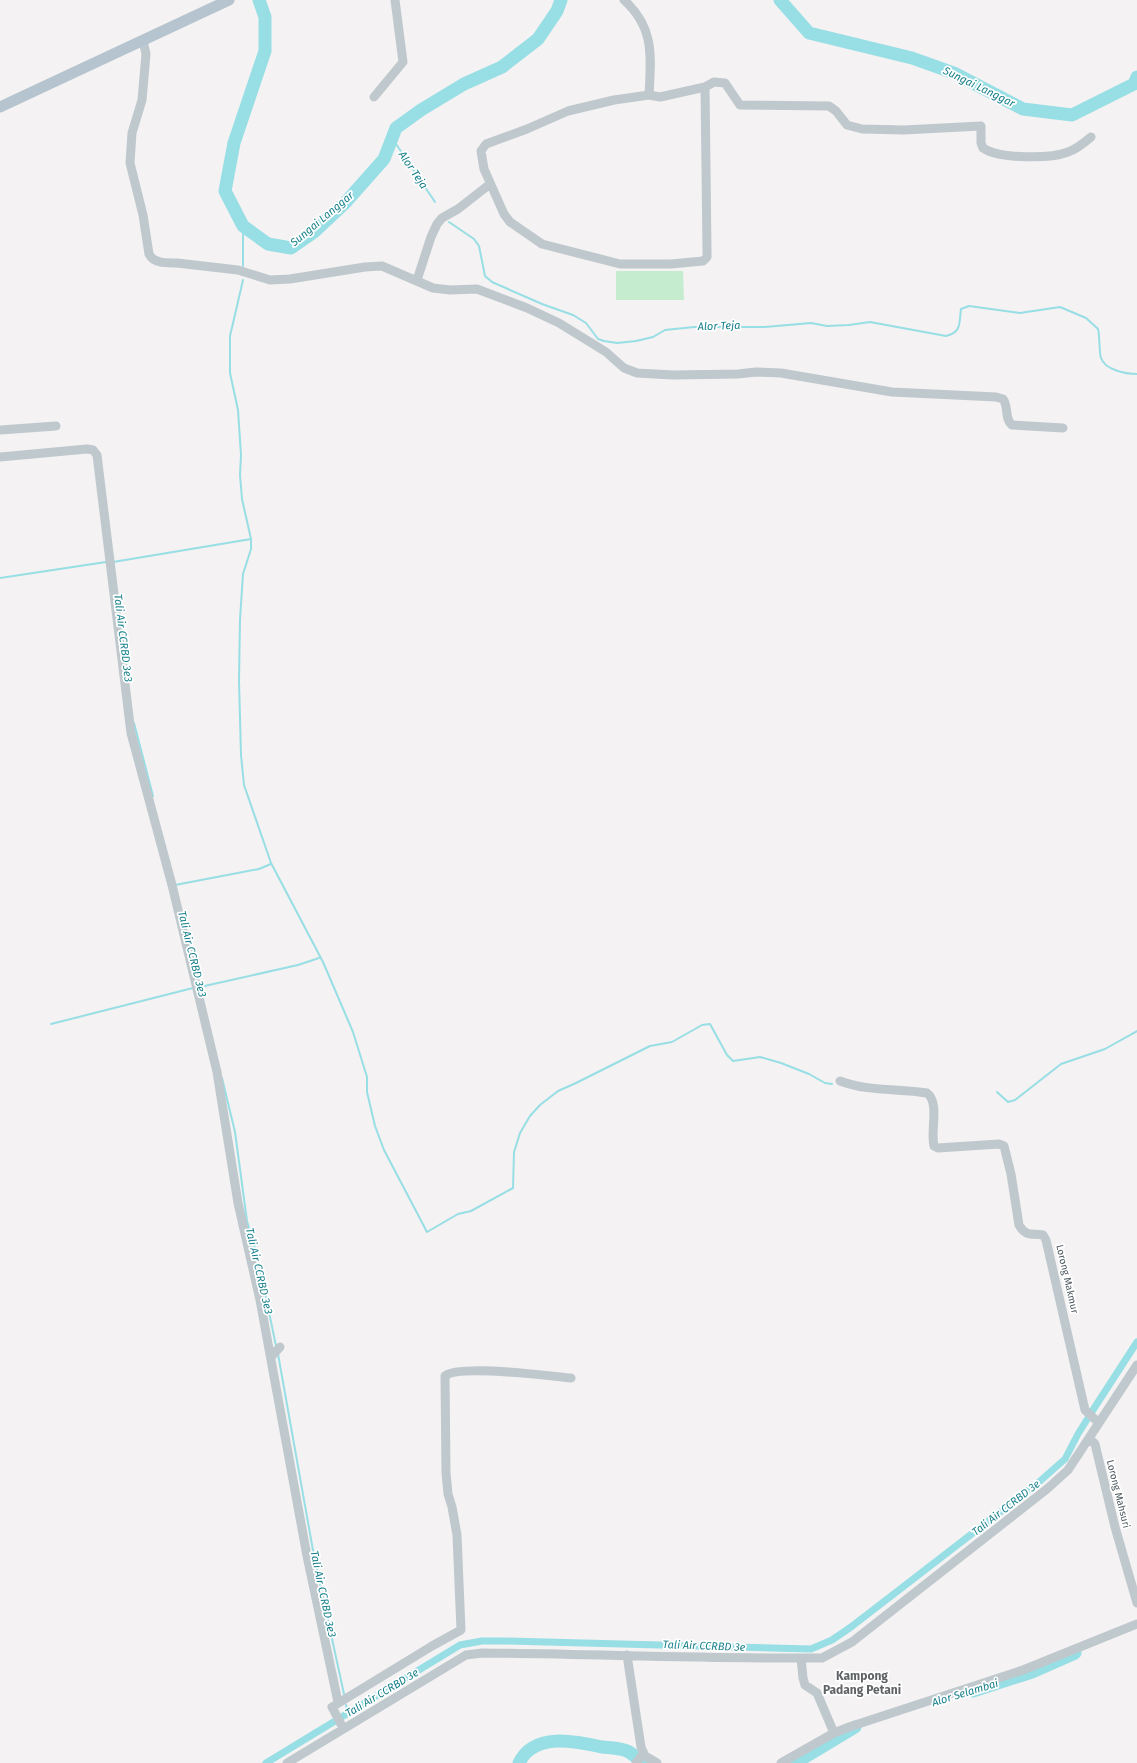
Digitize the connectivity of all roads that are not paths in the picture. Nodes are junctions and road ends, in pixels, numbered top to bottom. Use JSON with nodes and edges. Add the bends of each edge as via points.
{"nodes":[{"id":1,"x":230,"y":0,"type":"edge"},
{"id":2,"x":396,"y":0,"type":"edge"},
{"id":3,"x":624,"y":0,"type":"edge"},
{"id":4,"x":143,"y":41,"type":"junction"},
{"id":5,"x":705,"y":87,"type":"junction"},
{"id":6,"x":649,"y":95,"type":"junction"},
{"id":7,"x":374,"y":97,"type":"dead end"},
{"id":8,"x":0,"y":107,"type":"edge"},
{"id":9,"x":1091,"y":137,"type":"dead end"},
{"id":10,"x":490,"y":184,"type":"junction"},
{"id":11,"x":417,"y":280,"type":"junction"},
{"id":12,"x":56,"y":426,"type":"dead end"},
{"id":13,"x":1063,"y":428,"type":"dead end"},
{"id":14,"x":0,"y":430,"type":"edge"},
{"id":15,"x":0,"y":457,"type":"edge"},
{"id":16,"x":840,"y":1082,"type":"dead end"},
{"id":17,"x":280,"y":1347,"type":"dead end"},
{"id":18,"x":271,"y":1357,"type":"junction"},
{"id":19,"x":1137,"y":1365,"type":"edge"},
{"id":20,"x":570,"y":1378,"type":"dead end"},
{"id":21,"x":1099,"y":1424,"type":"junction"},
{"id":22,"x":1089,"y":1438,"type":"junction"},
{"id":23,"x":1137,"y":1603,"type":"edge"},
{"id":24,"x":1137,"y":1624,"type":"edge"},
{"id":25,"x":627,"y":1655,"type":"junction"},
{"id":26,"x":801,"y":1658,"type":"junction"},
{"id":27,"x":336,"y":1706,"type":"junction"},
{"id":28,"x":342,"y":1727,"type":"junction"},
{"id":29,"x":834,"y":1733,"type":"junction"},
{"id":30,"x":639,"y":1759,"type":"edge"},
{"id":31,"x":287,"y":1763,"type":"edge"},
{"id":32,"x":657,"y":1763,"type":"edge"},
{"id":33,"x":782,"y":1763,"type":"edge"}],
"edges":[{"from":1,"to":4,"type":"main road"},
{"from":2,"to":7,"type":"street","via":[[403,62]]},
{"from":3,"to":6,"type":"street","via":[[641,19],[649,38]]},
{"from":4,"to":8,"type":"main road"},
{"from":4,"to":11,"type":"street","via":[[146,54],[142,100],[132,133],[130,163],[151,258],[168,263],[238,270],[270,280],[382,266]]},
{"from":5,"to":6,"type":"street","via":[[660,97]]},
{"from":5,"to":9,"type":"street","via":[[714,82],[725,83],[740,105],[829,106],[847,125],[862,129],[904,130],[981,126],[983,148],[1005,154],[1036,156],[1066,153]]},
{"from":5,"to":10,"type":"street","via":[[707,257],[703,261],[658,265],[620,264],[545,245],[508,220]]},
{"from":6,"to":10,"type":"street","via":[[568,111],[486,144],[481,149],[481,157]]},
{"from":10,"to":11,"type":"street","via":[[437,224]]},
{"from":11,"to":13,"type":"street","via":[[440,290],[477,289],[527,308],[559,324],[606,352],[624,368],[637,373],[674,375],[756,372],[892,392],[996,397],[1006,402],[1007,419],[1012,425]]},
{"from":12,"to":14,"type":"street"},
{"from":15,"to":18,"type":"street","via":[[87,449],[94,450],[97,455],[132,733],[217,1072],[238,1203]]},
{"from":16,"to":21,"type":"street","name":"Lorong Makmur","via":[[861,1088],[928,1093],[934,1103],[934,1146],[938,1148],[999,1144],[1004,1146],[1019,1225],[1028,1234],[1043,1235],[1046,1240],[1085,1410]]},
{"from":17,"to":18,"type":"street"},
{"from":18,"to":27,"type":"street"},
{"from":19,"to":21,"type":"street"},
{"from":20,"to":27,"type":"street","via":[[481,1371],[458,1371],[445,1376],[447,1480],[457,1534],[461,1630]]},
{"from":21,"to":22,"type":"street"},
{"from":22,"to":23,"type":"street","name":"Lorong Mahsuri","via":[[1095,1444]]},
{"from":22,"to":26,"type":"street","via":[[1068,1470],[1047,1490],[852,1642],[825,1657]]},
{"from":24,"to":29,"type":"street","via":[[1023,1670]]},
{"from":25,"to":26,"type":"street"},
{"from":25,"to":28,"type":"street","via":[[466,1655]]},
{"from":25,"to":30,"type":"street"},
{"from":26,"to":29,"type":"street","via":[[805,1685],[817,1693]]},
{"from":27,"to":28,"type":"street"},
{"from":28,"to":31,"type":"street"},
{"from":29,"to":33,"type":"street"},
{"from":30,"to":32,"type":"street"}]}
